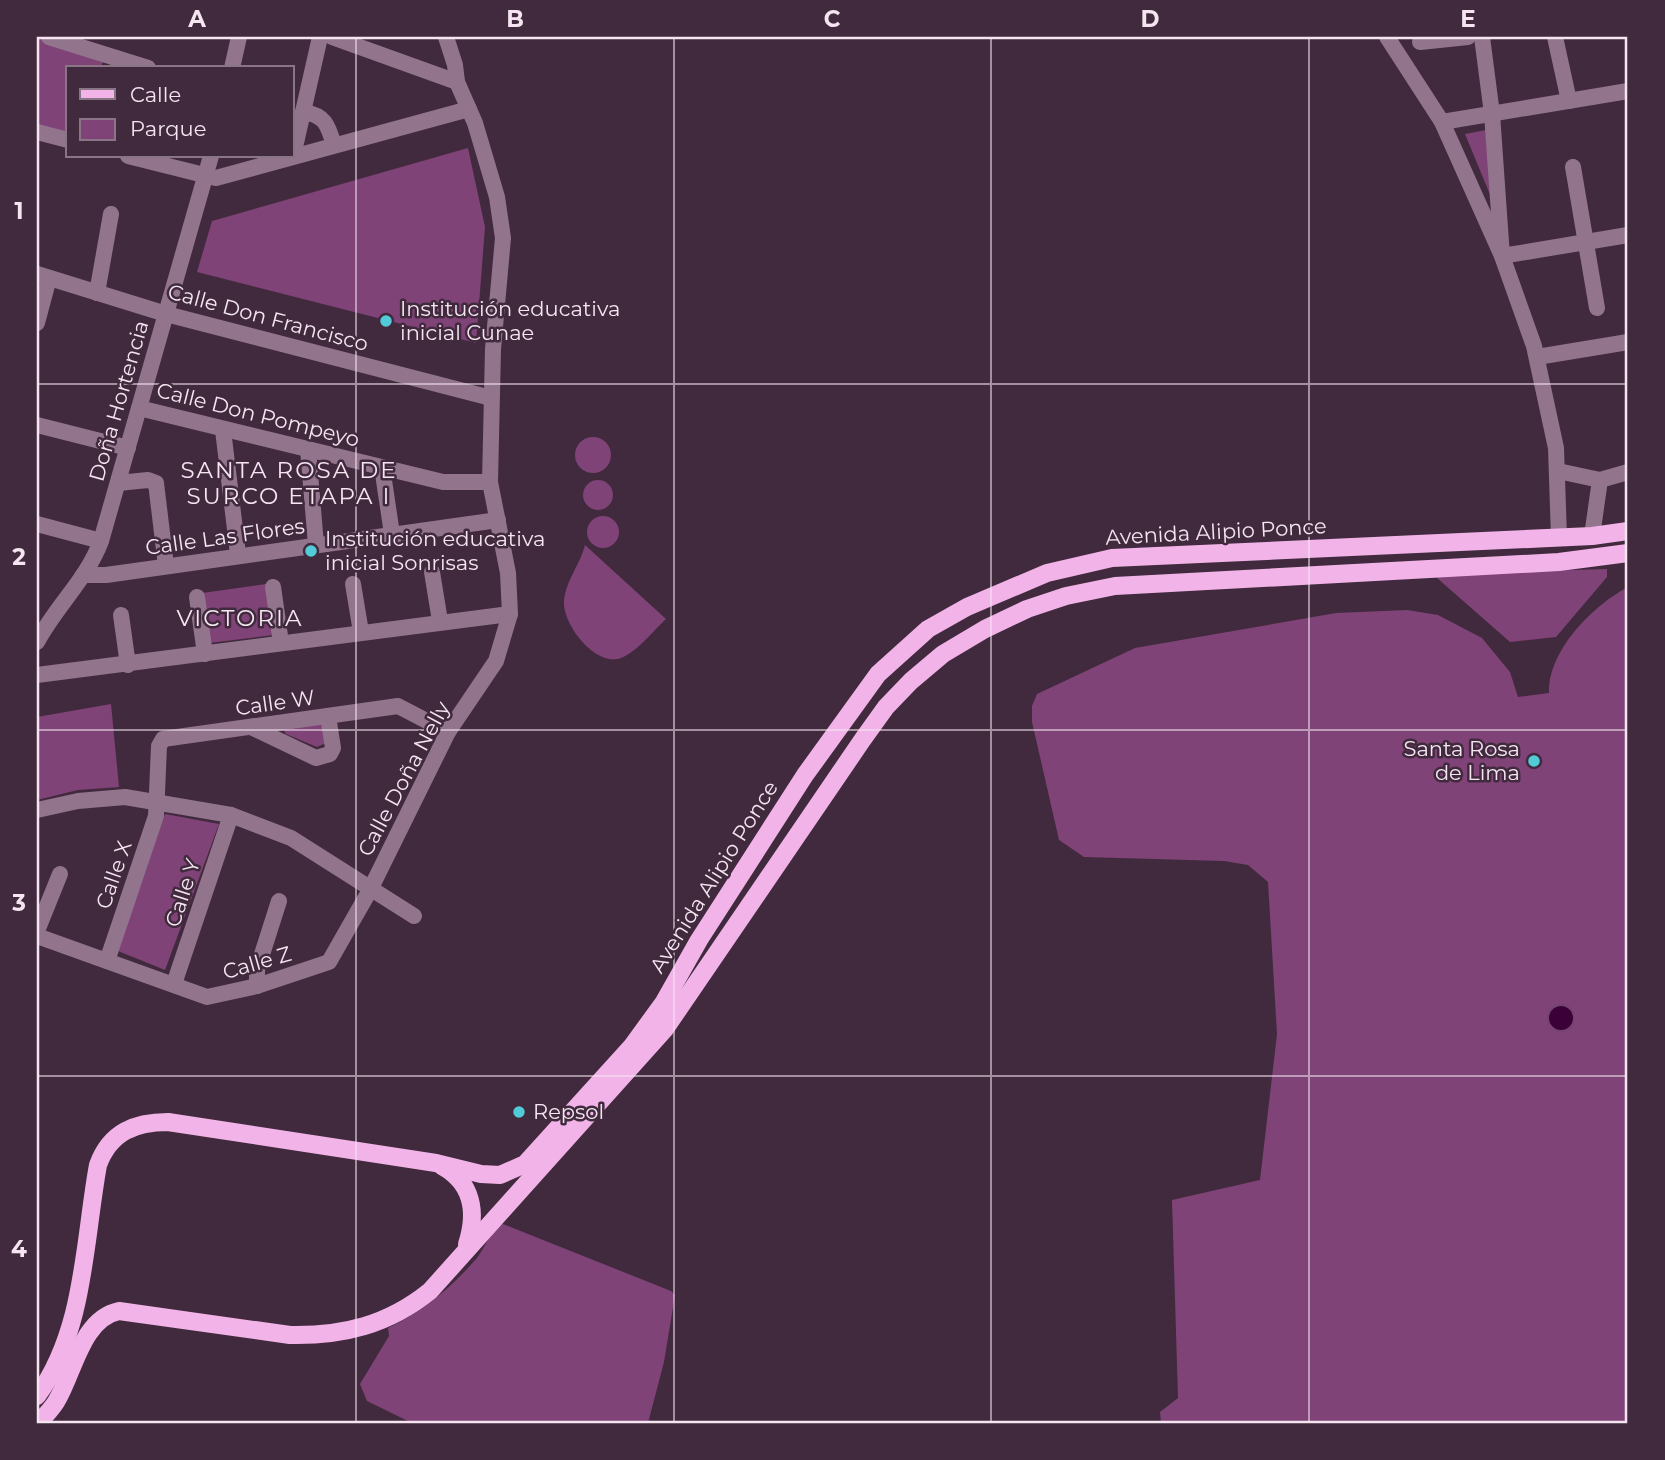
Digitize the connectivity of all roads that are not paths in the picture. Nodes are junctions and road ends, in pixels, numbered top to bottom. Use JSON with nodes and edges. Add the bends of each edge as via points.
{"nodes":[{"id":1,"x":49,"y":37,"type":"edge"},
{"id":2,"x":239,"y":37,"type":"edge"},
{"id":3,"x":320,"y":37,"type":"edge"},
{"id":4,"x":332,"y":37,"type":"edge"},
{"id":5,"x":446,"y":37,"type":"edge"},
{"id":6,"x":1387,"y":37,"type":"edge"},
{"id":7,"x":1468,"y":37,"type":"edge"},
{"id":8,"x":1482,"y":37,"type":"edge"},
{"id":9,"x":1555,"y":37,"type":"edge"},
{"id":10,"x":1420,"y":42,"type":"dead end"},
{"id":11,"x":142,"y":66,"type":"edge"},
{"id":12,"x":232,"y":66,"type":"edge"},
{"id":13,"x":457,"y":82,"type":"junction"},
{"id":14,"x":1628,"y":91,"type":"edge"},
{"id":15,"x":1569,"y":101,"type":"junction"},
{"id":16,"x":468,"y":108,"type":"junction"},
{"id":17,"x":303,"y":112,"type":"junction"},
{"id":18,"x":1492,"y":114,"type":"junction"},
{"id":19,"x":1443,"y":122,"type":"junction"},
{"id":20,"x":37,"y":132,"type":"edge"},
{"id":21,"x":66,"y":139,"type":"edge"},
{"id":22,"x":334,"y":145,"type":"junction"},
{"id":23,"x":294,"y":152,"type":"edge"},
{"id":24,"x":294,"y":156,"type":"edge"},
{"id":25,"x":135,"y":158,"type":"edge"},
{"id":26,"x":210,"y":158,"type":"edge"},
{"id":27,"x":286,"y":158,"type":"edge"},
{"id":28,"x":1573,"y":167,"type":"dead end"},
{"id":29,"x":205,"y":177,"type":"junction"},
{"id":30,"x":111,"y":214,"type":"dead end"},
{"id":31,"x":1628,"y":234,"type":"edge"},
{"id":32,"x":1585,"y":241,"type":"junction"},
{"id":33,"x":1502,"y":256,"type":"junction"},
{"id":34,"x":43,"y":276,"type":"edge"},
{"id":35,"x":97,"y":293,"type":"junction"},
{"id":36,"x":1597,"y":309,"type":"dead end"},
{"id":37,"x":166,"y":314,"type":"junction"},
{"id":38,"x":37,"y":323,"type":"edge"},
{"id":39,"x":1628,"y":342,"type":"edge"},
{"id":40,"x":1536,"y":357,"type":"junction"},
{"id":41,"x":491,"y":398,"type":"junction"},
{"id":42,"x":139,"y":408,"type":"junction"},
{"id":43,"x":37,"y":425,"type":"edge"},
{"id":44,"x":223,"y":430,"type":"junction"},
{"id":45,"x":128,"y":448,"type":"junction"},
{"id":46,"x":308,"y":449,"type":"junction"},
{"id":47,"x":382,"y":467,"type":"junction"},
{"id":48,"x":1558,"y":471,"type":"junction"},
{"id":49,"x":1628,"y":472,"type":"edge"},
{"id":50,"x":1600,"y":480,"type":"junction"},
{"id":51,"x":490,"y":482,"type":"junction"},
{"id":52,"x":118,"y":483,"type":"junction"},
{"id":53,"x":498,"y":520,"type":"junction"},
{"id":54,"x":37,"y":524,"type":"edge"},
{"id":55,"x":1628,"y":531,"type":"edge"},
{"id":56,"x":392,"y":534,"type":"junction"},
{"id":57,"x":1592,"y":536,"type":"junction"},
{"id":58,"x":1559,"y":538,"type":"junction"},
{"id":59,"x":102,"y":541,"type":"junction"},
{"id":60,"x":316,"y":545,"type":"junction"},
{"id":61,"x":1628,"y":553,"type":"edge"},
{"id":62,"x":237,"y":554,"type":"junction"},
{"id":63,"x":1112,"y":558,"type":"junction"},
{"id":64,"x":166,"y":566,"type":"junction"},
{"id":65,"x":432,"y":572,"type":"dead end"},
{"id":66,"x":83,"y":575,"type":"junction"},
{"id":67,"x":353,"y":584,"type":"dead end"},
{"id":68,"x":1115,"y":586,"type":"junction"},
{"id":69,"x":273,"y":587,"type":"dead end"},
{"id":70,"x":197,"y":597,"type":"dead end"},
{"id":71,"x":510,"y":614,"type":"junction"},
{"id":72,"x":43,"y":615,"type":"edge"},
{"id":73,"x":121,"y":615,"type":"dead end"},
{"id":74,"x":440,"y":621,"type":"junction"},
{"id":75,"x":361,"y":632,"type":"junction"},
{"id":76,"x":37,"y":642,"type":"edge"},
{"id":77,"x":281,"y":643,"type":"junction"},
{"id":78,"x":205,"y":654,"type":"junction"},
{"id":79,"x":128,"y":664,"type":"junction"},
{"id":80,"x":37,"y":675,"type":"edge"},
{"id":81,"x":328,"y":716,"type":"junction"},
{"id":82,"x":253,"y":728,"type":"junction"},
{"id":83,"x":448,"y":732,"type":"junction"},
{"id":84,"x":158,"y":801,"type":"junction"},
{"id":85,"x":37,"y":810,"type":"edge"},
{"id":86,"x":231,"y":815,"type":"junction"},
{"id":87,"x":60,"y":874,"type":"dead end"},
{"id":88,"x":370,"y":890,"type":"junction"},
{"id":89,"x":279,"y":901,"type":"dead end"},
{"id":90,"x":414,"y":916,"type":"dead end"},
{"id":91,"x":37,"y":931,"type":"edge"},
{"id":92,"x":37,"y":936,"type":"edge"},
{"id":93,"x":107,"y":961,"type":"junction"},
{"id":94,"x":174,"y":984,"type":"junction"},
{"id":95,"x":257,"y":986,"type":"junction"},
{"id":96,"x":436,"y":1163,"type":"junction"},
{"id":97,"x":464,"y":1254,"type":"junction"},
{"id":98,"x":79,"y":1290,"type":"junction"},
{"id":99,"x":120,"y":1311,"type":"junction"},
{"id":100,"x":37,"y":1396,"type":"edge"},
{"id":101,"x":38,"y":1423,"type":"edge"}],
"edges":[{"from":1,"to":11,"type":"street"},
{"from":2,"to":12,"type":"street"},
{"from":3,"to":17,"type":"street"},
{"from":4,"to":13,"type":"street"},
{"from":5,"to":13,"type":"street","name":"Calle Doña Nelly"},
{"from":6,"to":19,"type":"street"},
{"from":7,"to":10,"type":"street"},
{"from":8,"to":18,"type":"street"},
{"from":9,"to":15,"type":"street"},
{"from":13,"to":16,"type":"street","name":"Calle Doña Nelly"},
{"from":14,"to":15,"type":"street"},
{"from":15,"to":18,"type":"street"},
{"from":16,"to":22,"type":"street"},
{"from":16,"to":41,"type":"street","name":"Calle Doña Nelly","via":[[497,197],[503,238]]},
{"from":17,"to":22,"type":"street","via":[[315,113],[328,123]]},
{"from":17,"to":23,"type":"street"},
{"from":18,"to":19,"type":"street"},
{"from":18,"to":33,"type":"street"},
{"from":19,"to":33,"type":"street"},
{"from":20,"to":21,"type":"street"},
{"from":22,"to":24,"type":"street"},
{"from":25,"to":29,"type":"street"},
{"from":26,"to":29,"type":"street","name":"Doña Hortencia"},
{"from":27,"to":29,"type":"street"},
{"from":28,"to":32,"type":"street"},
{"from":29,"to":37,"type":"street","name":"Doña Hortencia"},
{"from":30,"to":35,"type":"street"},
{"from":31,"to":32,"type":"street"},
{"from":32,"to":33,"type":"street"},
{"from":32,"to":36,"type":"street"},
{"from":33,"to":40,"type":"street"},
{"from":34,"to":35,"type":"street","name":"Calle Don Francisco"},
{"from":34,"to":38,"type":"street"},
{"from":35,"to":37,"type":"street","name":"Calle Don Francisco"},
{"from":37,"to":41,"type":"street","name":"Calle Don Francisco"},
{"from":37,"to":42,"type":"street","name":"Doña Hortencia"},
{"from":39,"to":40,"type":"street"},
{"from":40,"to":48,"type":"street"},
{"from":41,"to":51,"type":"street","name":"Calle Doña Nelly"},
{"from":42,"to":44,"type":"street","name":"Calle Don Pompeyo"},
{"from":42,"to":45,"type":"street","name":"Doña Hortencia"},
{"from":43,"to":45,"type":"street"},
{"from":44,"to":46,"type":"street","name":"Calle Don Pompeyo"},
{"from":44,"to":62,"type":"street"},
{"from":45,"to":52,"type":"street","name":"Doña Hortencia"},
{"from":46,"to":47,"type":"street","name":"Calle Don Pompeyo"},
{"from":46,"to":60,"type":"street"},
{"from":47,"to":51,"type":"street","name":"Calle Don Pompeyo","via":[[443,482]]},
{"from":47,"to":56,"type":"street"},
{"from":48,"to":50,"type":"street"},
{"from":48,"to":58,"type":"street"},
{"from":49,"to":50,"type":"street"},
{"from":50,"to":57,"type":"street"},
{"from":51,"to":53,"type":"street","name":"Calle Doña Nelly"},
{"from":52,"to":59,"type":"street","name":"Doña Hortencia"},
{"from":52,"to":64,"type":"street","via":[[156,483]]},
{"from":53,"to":56,"type":"street","name":"Calle Las Flores"},
{"from":53,"to":71,"type":"street","name":"Calle Doña Nelly"},
{"from":54,"to":59,"type":"street"},
{"from":55,"to":57,"type":"main road","name":"Avenida Alipio Ponce"},
{"from":56,"to":60,"type":"street","name":"Calle Las Flores"},
{"from":57,"to":58,"type":"main road","name":"Avenida Alipio Ponce"},
{"from":58,"to":63,"type":"main road","name":"Avenida Alipio Ponce"},
{"from":59,"to":66,"type":"street","name":"Doña Hortencia"},
{"from":60,"to":62,"type":"street","name":"Calle Las Flores"},
{"from":61,"to":68,"type":"main road","name":"Avenida Alipio Ponce","via":[[1559,562]]},
{"from":62,"to":64,"type":"street","name":"Calle Las Flores"},
{"from":63,"to":68,"type":"main road"},
{"from":63,"to":96,"type":"main road","name":"Avenida Alipio Ponce","via":[[1047,573],[999,591],[928,629],[903,649],[847,713],[632,1046],[525,1164],[500,1175]]},
{"from":64,"to":66,"type":"street","name":"Calle Las Flores"},
{"from":65,"to":74,"type":"street"},
{"from":66,"to":72,"type":"street","name":"Doña Hortencia"},
{"from":67,"to":75,"type":"street"},
{"from":68,"to":97,"type":"main road","name":"Avenida Alipio Ponce","via":[[1066,596],[995,624],[943,654],[911,681],[871,729],[665,1029]]},
{"from":69,"to":77,"type":"street"},
{"from":70,"to":78,"type":"street"},
{"from":71,"to":74,"type":"street"},
{"from":71,"to":83,"type":"street","name":"Calle Doña Nelly","via":[[496,661]]},
{"from":72,"to":76,"type":"street","name":"Doña Hortencia"},
{"from":73,"to":79,"type":"street"},
{"from":74,"to":75,"type":"street"},
{"from":75,"to":77,"type":"street"},
{"from":77,"to":78,"type":"street"},
{"from":78,"to":79,"type":"street"},
{"from":79,"to":80,"type":"street"},
{"from":81,"to":82,"type":"street","name":"Calle W"},
{"from":81,"to":82,"type":"street","via":[[333,748],[323,758]]},
{"from":81,"to":83,"type":"street","name":"Calle W","via":[[398,706]]},
{"from":82,"to":84,"type":"street","name":"Calle W","via":[[163,739]]},
{"from":83,"to":88,"type":"street","name":"Calle Doña Nelly"},
{"from":84,"to":85,"type":"street","via":[[125,797]]},
{"from":84,"to":86,"type":"street"},
{"from":84,"to":93,"type":"street","name":"Calle X"},
{"from":86,"to":88,"type":"street","via":[[291,838]]},
{"from":86,"to":94,"type":"street","name":"Calle Y"},
{"from":87,"to":91,"type":"street"},
{"from":88,"to":90,"type":"street"},
{"from":88,"to":95,"type":"street","name":"Calle Z","via":[[329,962]]},
{"from":89,"to":95,"type":"street","via":[[257,970]]},
{"from":92,"to":93,"type":"street","name":"Calle Z"},
{"from":93,"to":94,"type":"street","name":"Calle Z"},
{"from":94,"to":95,"type":"street","name":"Calle Z","via":[[207,997]]},
{"from":96,"to":97,"type":"main road","via":[[452,1171],[469,1195],[474,1223]]},
{"from":96,"to":98,"type":"main road","name":"Avenida Alipio Ponce","via":[[168,1122],[133,1126],[111,1141],[97,1165]]},
{"from":97,"to":99,"type":"main road","name":"Avenida Alipio Ponce","via":[[411,1306],[389,1320],[331,1334],[290,1335]]},
{"from":98,"to":99,"type":"main road","name":"Avenida Alipio Ponce","via":[[87,1305]]},
{"from":98,"to":100,"type":"main road","name":"Avenida Alipio Ponce","via":[[62,1349]]},
{"from":99,"to":101,"type":"main road","via":[[107,1314],[89,1334],[55,1404]]}]}
